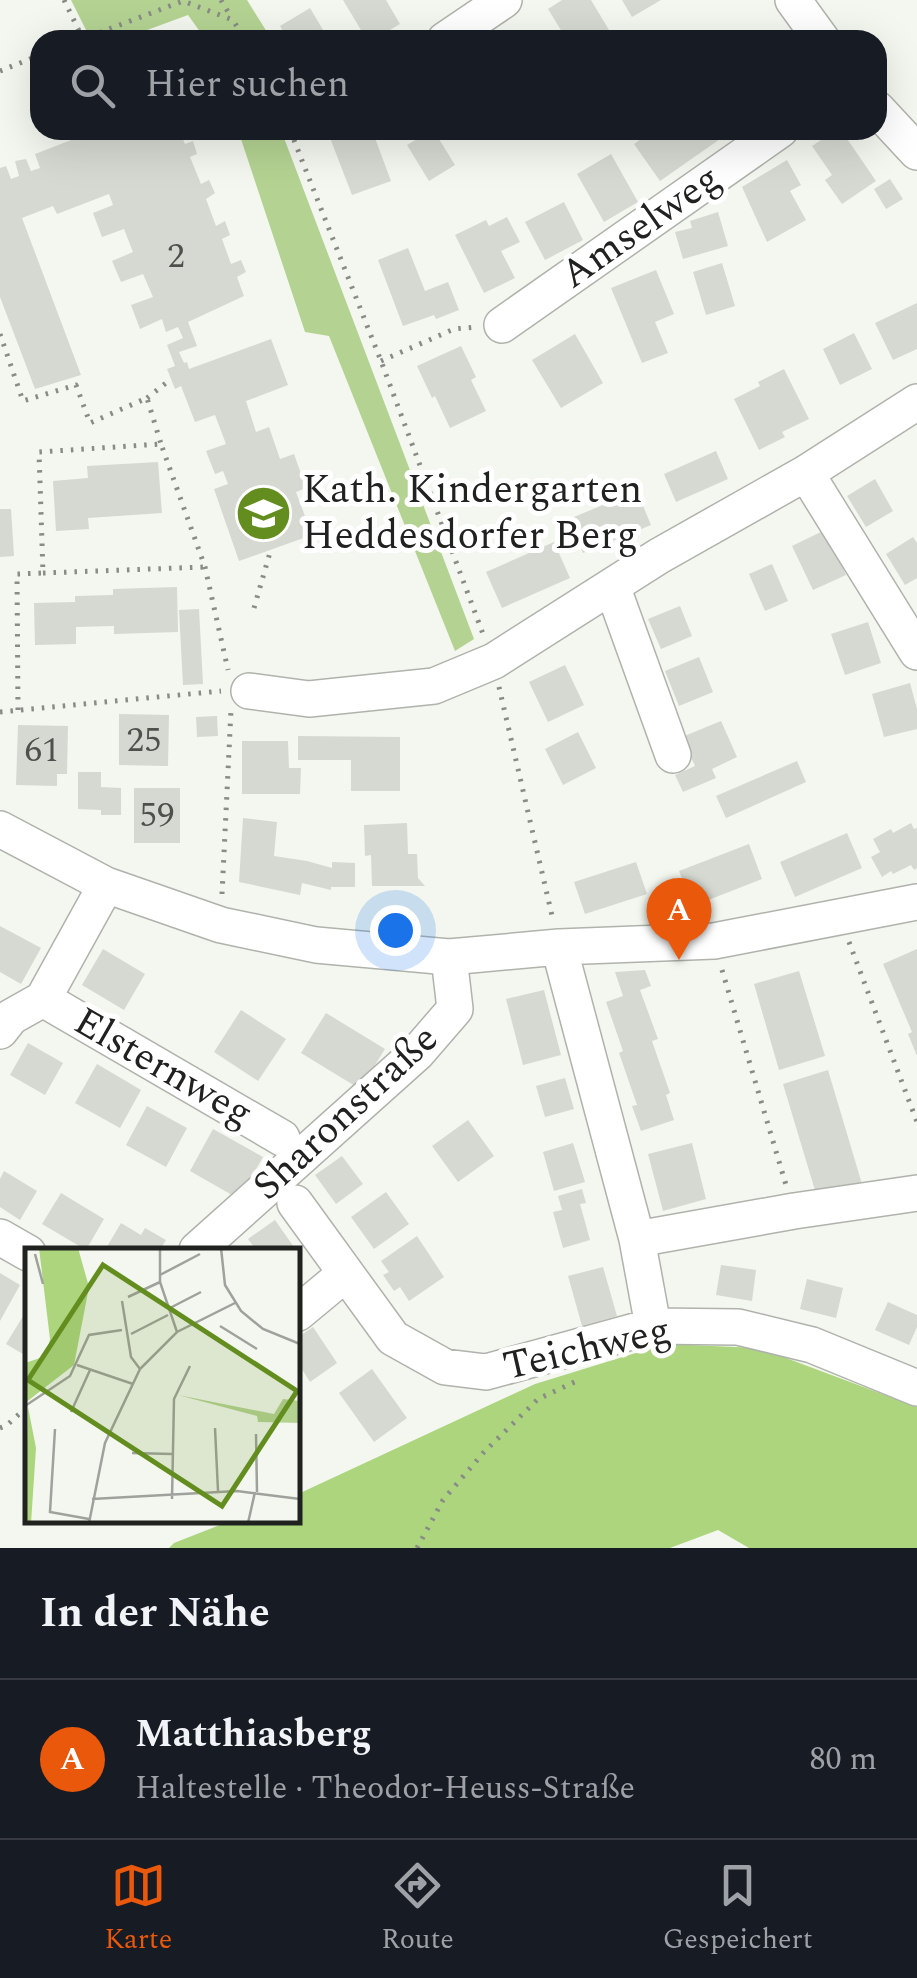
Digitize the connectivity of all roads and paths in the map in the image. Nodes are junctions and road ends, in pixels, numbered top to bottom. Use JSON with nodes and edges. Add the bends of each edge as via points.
{"nodes":[{"id":1,"x":64,"y":0,"type":"edge"},
{"id":2,"x":221,"y":0,"type":"edge"},
{"id":3,"x":504,"y":0,"type":"edge"},
{"id":4,"x":794,"y":0,"type":"edge"},
{"id":5,"x":232,"y":20,"type":"junction"},
{"id":6,"x":78,"y":30,"type":"edge"},
{"id":7,"x":106,"y":30,"type":"edge"},
{"id":8,"x":238,"y":30,"type":"edge"},
{"id":9,"x":460,"y":30,"type":"edge"},
{"id":10,"x":815,"y":30,"type":"edge"},
{"id":11,"x":30,"y":59,"type":"edge"},
{"id":12,"x":0,"y":70,"type":"edge"},
{"id":13,"x":887,"y":120,"type":"edge"},
{"id":14,"x":294,"y":140,"type":"edge"},
{"id":15,"x":766,"y":140,"type":"edge"},
{"id":16,"x":917,"y":152,"type":"edge"},
{"id":17,"x":502,"y":325,"type":"joint"},
{"id":18,"x":0,"y":334,"type":"edge"},
{"id":19,"x":381,"y":362,"type":"junction"},
{"id":20,"x":171,"y":379,"type":"dead end"},
{"id":21,"x":147,"y":398,"type":"junction"},
{"id":22,"x":917,"y":402,"type":"edge"},
{"id":23,"x":161,"y":444,"type":"junction"},
{"id":24,"x":806,"y":473,"type":"junction"},
{"id":25,"x":271,"y":549,"type":"dead end"},
{"id":26,"x":205,"y":567,"type":"junction"},
{"id":27,"x":43,"y":573,"type":"junction"},
{"id":28,"x":612,"y":586,"type":"junction"},
{"id":29,"x":254,"y":608,"type":"dead end"},
{"id":30,"x":917,"y":652,"type":"edge"},
{"id":31,"x":494,"y":661,"type":"junction"},
{"id":32,"x":241,"y":690,"type":"junction"},
{"id":33,"x":18,"y":710,"type":"junction"},
{"id":34,"x":0,"y":712,"type":"edge"},
{"id":35,"x":673,"y":755,"type":"dead end"},
{"id":36,"x":0,"y":829,"type":"edge"},
{"id":37,"x":106,"y":884,"type":"junction"},
{"id":38,"x":917,"y":902,"type":"edge"},
{"id":39,"x":839,"y":916,"type":"junction"},
{"id":40,"x":221,"y":925,"type":"junction"},
{"id":41,"x":714,"y":940,"type":"junction"},
{"id":42,"x":559,"y":948,"type":"junction"},
{"id":43,"x":449,"y":957,"type":"junction"},
{"id":44,"x":43,"y":999,"type":"junction"},
{"id":45,"x":4,"y":1020,"type":"edge"},
{"id":46,"x":917,"y":1122,"type":"edge"},
{"id":47,"x":282,"y":1138,"type":"dead end"},
{"id":48,"x":917,"y":1193,"type":"edge"},
{"id":49,"x":295,"y":1204,"type":"dead end"},
{"id":50,"x":794,"y":1212,"type":"junction"},
{"id":51,"x":0,"y":1237,"type":"edge"},
{"id":52,"x":637,"y":1239,"type":"junction"},
{"id":53,"x":200,"y":1248,"type":"edge"},
{"id":54,"x":25,"y":1251,"type":"edge"},
{"id":55,"x":345,"y":1274,"type":"junction"},
{"id":56,"x":300,"y":1311,"type":"edge"},
{"id":57,"x":653,"y":1326,"type":"junction"},
{"id":58,"x":587,"y":1376,"type":"dead end"},
{"id":59,"x":917,"y":1388,"type":"edge"},
{"id":60,"x":25,"y":1409,"type":"edge"},
{"id":61,"x":0,"y":1428,"type":"edge"},
{"id":62,"x":417,"y":1548,"type":"edge"}],
"edges":[{"from":1,"to":6,"type":"path"},
{"from":2,"to":5,"type":"path"},
{"from":3,"to":9,"type":"street"},
{"from":4,"to":10,"type":"street"},
{"from":5,"to":7,"type":"path","via":[[183,1]]},
{"from":5,"to":8,"type":"path"},
{"from":11,"to":12,"type":"path"},
{"from":13,"to":16,"type":"street"},
{"from":14,"to":19,"type":"path"},
{"from":15,"to":17,"type":"street","name":"Amselweg"},
{"from":17,"to":19,"type":"path","via":[[454,328]]},
{"from":18,"to":21,"type":"path","via":[[23,401],[76,385],[90,424]]},
{"from":19,"to":31,"type":"path"},
{"from":20,"to":21,"type":"path"},
{"from":21,"to":23,"type":"path"},
{"from":22,"to":24,"type":"street"},
{"from":23,"to":26,"type":"path"},
{"from":23,"to":27,"type":"path","via":[[39,452]]},
{"from":24,"to":28,"type":"street"},
{"from":24,"to":30,"type":"street"},
{"from":25,"to":29,"type":"path"},
{"from":26,"to":27,"type":"path"},
{"from":26,"to":32,"type":"path"},
{"from":27,"to":33,"type":"path","via":[[17,574]]},
{"from":28,"to":31,"type":"street"},
{"from":28,"to":35,"type":"street"},
{"from":31,"to":32,"type":"street","via":[[434,686],[308,698]]},
{"from":31,"to":42,"type":"path"},
{"from":32,"to":33,"type":"path"},
{"from":32,"to":40,"type":"path"},
{"from":33,"to":34,"type":"path"},
{"from":36,"to":37,"type":"street"},
{"from":37,"to":40,"type":"street"},
{"from":37,"to":44,"type":"street"},
{"from":38,"to":39,"type":"street"},
{"from":39,"to":41,"type":"street"},
{"from":39,"to":46,"type":"path"},
{"from":40,"to":43,"type":"street","via":[[316,945]]},
{"from":41,"to":42,"type":"street"},
{"from":41,"to":50,"type":"path"},
{"from":42,"to":43,"type":"street"},
{"from":42,"to":52,"type":"street"},
{"from":43,"to":53,"type":"street","name":"Sharonstraße","via":[[455,1009],[417,1054]]},
{"from":44,"to":45,"type":"street"},
{"from":44,"to":47,"type":"street","name":"Elsternweg"},
{"from":48,"to":50,"type":"street"},
{"from":49,"to":55,"type":"street","name":"Teichweg"},
{"from":50,"to":52,"type":"street"},
{"from":51,"to":54,"type":"street"},
{"from":52,"to":57,"type":"street"},
{"from":55,"to":56,"type":"street"},
{"from":55,"to":57,"type":"street","name":"Teichweg","via":[[394,1338],[444,1367],[486,1372]]},
{"from":57,"to":59,"type":"street","name":"Teichweg","via":[[738,1327],[812,1345]]},
{"from":58,"to":62,"type":"path","via":[[538,1399],[484,1452],[443,1500]]},
{"from":60,"to":61,"type":"path"}]}
